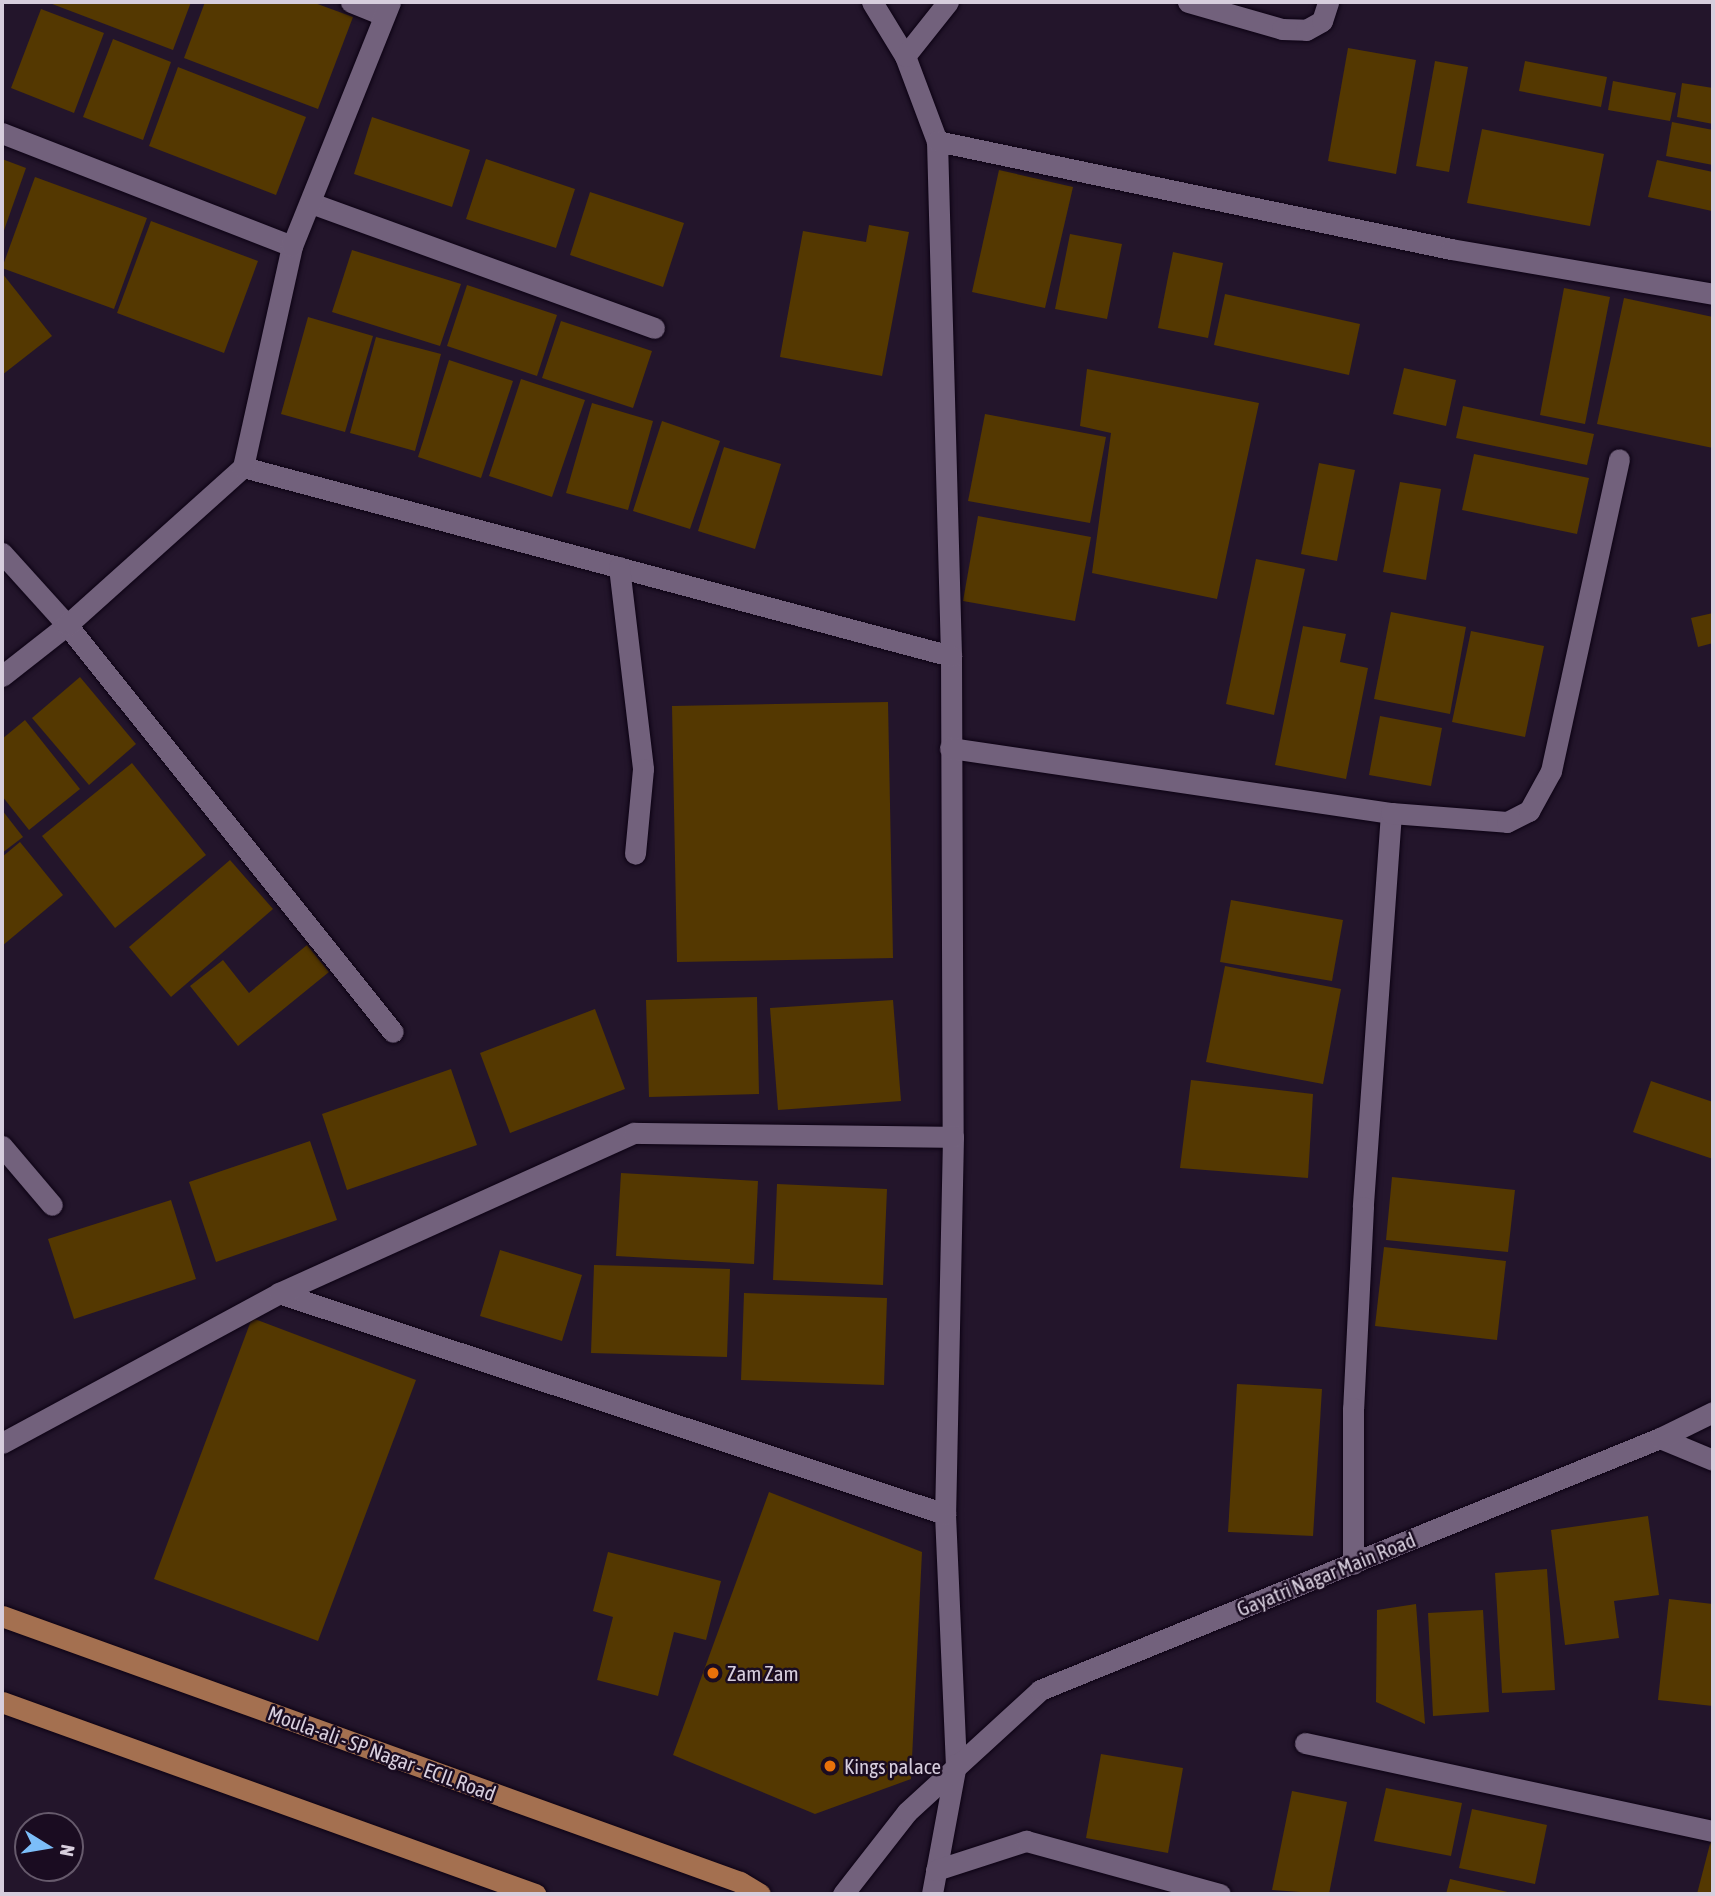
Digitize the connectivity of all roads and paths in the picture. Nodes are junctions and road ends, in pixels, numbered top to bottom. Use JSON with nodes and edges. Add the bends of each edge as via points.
{"nodes":[{"id":1,"x":351,"y":2,"type":"edge"},
{"id":2,"x":872,"y":2,"type":"edge"},
{"id":3,"x":948,"y":2,"type":"edge"},
{"id":4,"x":1188,"y":2,"type":"edge"},
{"id":5,"x":1328,"y":2,"type":"edge"},
{"id":6,"x":387,"y":8,"type":"edge"},
{"id":7,"x":905,"y":56,"type":"junction"},
{"id":8,"x":2,"y":133,"type":"edge"},
{"id":9,"x":937,"y":141,"type":"junction"},
{"id":10,"x":310,"y":203,"type":"junction"},
{"id":11,"x":292,"y":246,"type":"junction"},
{"id":12,"x":1713,"y":294,"type":"edge"},
{"id":13,"x":654,"y":328,"type":"dead end"},
{"id":14,"x":1619,"y":459,"type":"dead end"},
{"id":15,"x":243,"y":467,"type":"junction"},
{"id":16,"x":2,"y":553,"type":"edge"},
{"id":17,"x":620,"y":567,"type":"junction"},
{"id":18,"x":67,"y":625,"type":"junction"},
{"id":19,"x":951,"y":656,"type":"junction"},
{"id":20,"x":2,"y":676,"type":"edge"},
{"id":21,"x":950,"y":748,"type":"junction"},
{"id":22,"x":1391,"y":813,"type":"junction"},
{"id":23,"x":635,"y":853,"type":"dead end"},
{"id":24,"x":393,"y":1032,"type":"dead end"},
{"id":25,"x":953,"y":1137,"type":"junction"},
{"id":26,"x":2,"y":1146,"type":"edge"},
{"id":27,"x":52,"y":1205,"type":"dead end"},
{"id":28,"x":279,"y":1293,"type":"junction"},
{"id":29,"x":1713,"y":1412,"type":"edge"},
{"id":30,"x":1660,"y":1438,"type":"junction"},
{"id":31,"x":2,"y":1443,"type":"edge"},
{"id":32,"x":1713,"y":1460,"type":"edge"},
{"id":33,"x":945,"y":1514,"type":"junction"},
{"id":34,"x":1353,"y":1564,"type":"junction"},
{"id":35,"x":2,"y":1616,"type":"edge"},
{"id":36,"x":2,"y":1702,"type":"edge"},
{"id":37,"x":1305,"y":1743,"type":"dead end"},
{"id":38,"x":956,"y":1764,"type":"junction"},
{"id":39,"x":1713,"y":1831,"type":"edge"},
{"id":40,"x":936,"y":1870,"type":"junction"},
{"id":41,"x":535,"y":1894,"type":"edge"},
{"id":42,"x":760,"y":1894,"type":"edge"},
{"id":43,"x":843,"y":1894,"type":"edge"},
{"id":44,"x":932,"y":1894,"type":"edge"},
{"id":45,"x":1220,"y":1894,"type":"edge"}],
"edges":[{"from":1,"to":6,"type":"street"},
{"from":2,"to":7,"type":"street"},
{"from":3,"to":7,"type":"street"},
{"from":4,"to":5,"type":"street","via":[[1282,29],[1306,30],[1322,21]]},
{"from":6,"to":10,"type":"street"},
{"from":7,"to":9,"type":"street"},
{"from":8,"to":11,"type":"street"},
{"from":9,"to":12,"type":"street","via":[[1451,249]]},
{"from":9,"to":19,"type":"street"},
{"from":10,"to":11,"type":"street"},
{"from":10,"to":13,"type":"street"},
{"from":11,"to":15,"type":"street"},
{"from":14,"to":22,"type":"street","via":[[1550,771],[1529,811],[1507,822]]},
{"from":15,"to":17,"type":"street"},
{"from":15,"to":18,"type":"street"},
{"from":16,"to":18,"type":"street"},
{"from":17,"to":19,"type":"street"},
{"from":17,"to":23,"type":"street","via":[[643,769]]},
{"from":18,"to":20,"type":"street"},
{"from":18,"to":24,"type":"street"},
{"from":19,"to":21,"type":"street"},
{"from":21,"to":22,"type":"street"},
{"from":21,"to":25,"type":"street"},
{"from":22,"to":34,"type":"street","via":[[1363,1207],[1353,1408]]},
{"from":25,"to":28,"type":"street","via":[[634,1133]]},
{"from":25,"to":33,"type":"street"},
{"from":26,"to":27,"type":"street"},
{"from":28,"to":31,"type":"street"},
{"from":28,"to":33,"type":"street"},
{"from":29,"to":30,"type":"street","name":"Gayatri Nagar Main Road"},
{"from":30,"to":32,"type":"street"},
{"from":30,"to":34,"type":"street","name":"Gayatri Nagar Main Road"},
{"from":33,"to":38,"type":"street"},
{"from":34,"to":38,"type":"street","name":"Gayatri Nagar Main Road","via":[[1040,1690]]},
{"from":35,"to":42,"type":"main road","name":"Moula-ali - SP Nagar - ECIL Road","via":[[740,1882]]},
{"from":36,"to":41,"type":"main road"},
{"from":37,"to":39,"type":"street"},
{"from":38,"to":40,"type":"street"},
{"from":38,"to":43,"type":"street","name":"Gayatri Nagar Main Road","via":[[907,1812]]},
{"from":40,"to":44,"type":"street"},
{"from":40,"to":45,"type":"street","via":[[1026,1841]]}]}
